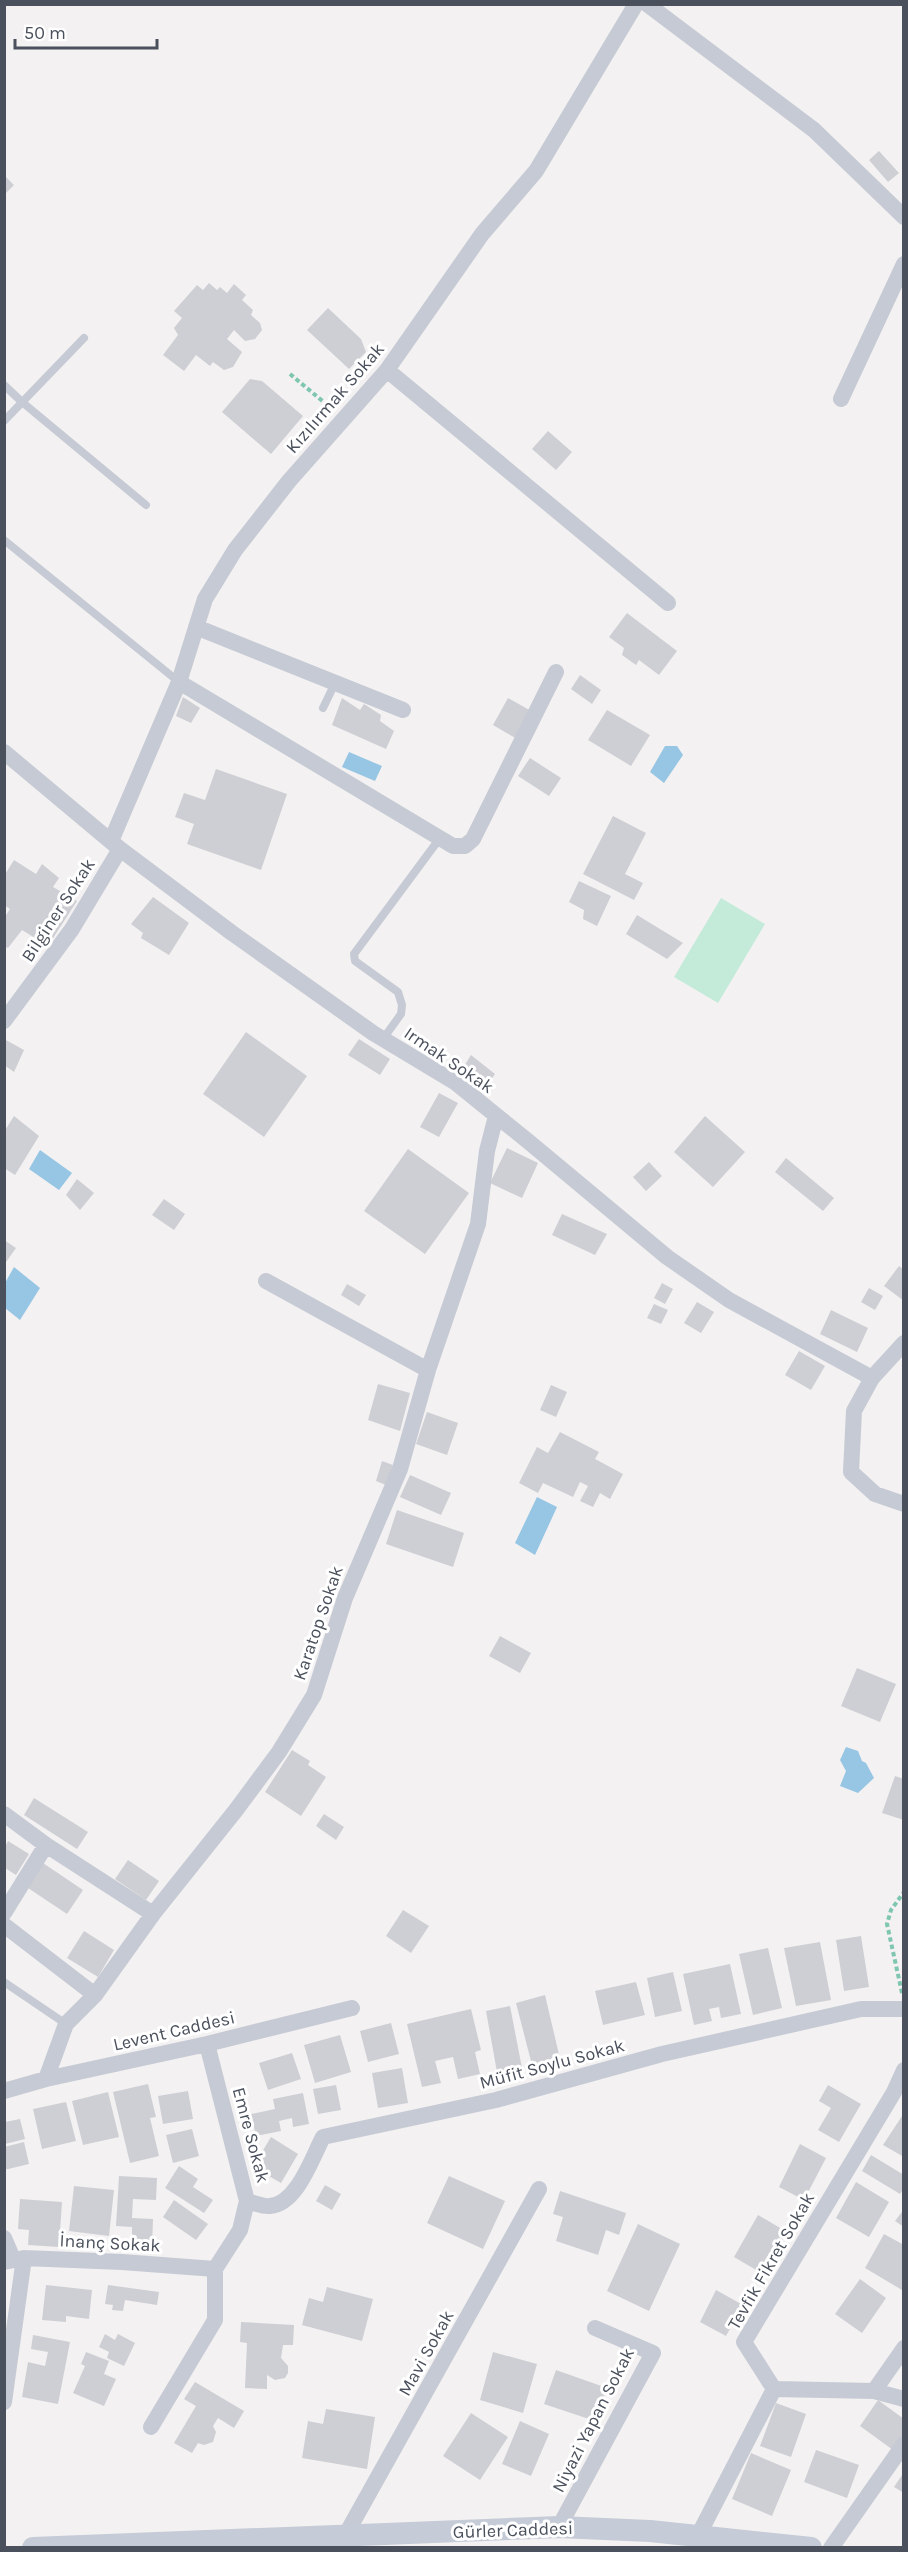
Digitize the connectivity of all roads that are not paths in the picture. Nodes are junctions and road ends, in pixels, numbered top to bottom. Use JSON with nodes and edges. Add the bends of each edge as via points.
{"nodes":[{"id":1,"x":636,"y":4,"type":"edge"},
{"id":2,"x":646,"y":4,"type":"edge"},
{"id":3,"x":903,"y":217,"type":"edge"},
{"id":4,"x":903,"y":264,"type":"edge"},
{"id":5,"x":84,"y":338,"type":"dead end"},
{"id":6,"x":387,"y":370,"type":"junction"},
{"id":7,"x":4,"y":385,"type":"edge"},
{"id":8,"x":841,"y":399,"type":"dead end"},
{"id":9,"x":22,"y":402,"type":"junction"},
{"id":10,"x":4,"y":421,"type":"edge"},
{"id":11,"x":146,"y":505,"type":"dead end"},
{"id":12,"x":4,"y":540,"type":"edge"},
{"id":13,"x":668,"y":603,"type":"dead end"},
{"id":14,"x":196,"y":627,"type":"junction"},
{"id":15,"x":556,"y":672,"type":"dead end"},
{"id":16,"x":179,"y":682,"type":"junction"},
{"id":17,"x":335,"y":683,"type":"junction"},
{"id":18,"x":322,"y":708,"type":"dead end"},
{"id":19,"x":403,"y":710,"type":"dead end"},
{"id":20,"x":4,"y":752,"type":"edge"},
{"id":21,"x":440,"y":838,"type":"junction"},
{"id":22,"x":116,"y":845,"type":"junction"},
{"id":23,"x":4,"y":1021,"type":"edge"},
{"id":24,"x":382,"y":1039,"type":"junction"},
{"id":25,"x":496,"y":1116,"type":"junction"},
{"id":26,"x":266,"y":1281,"type":"dead end"},
{"id":27,"x":903,"y":1343,"type":"edge"},
{"id":28,"x":428,"y":1370,"type":"junction"},
{"id":29,"x":872,"y":1377,"type":"junction"},
{"id":30,"x":903,"y":1504,"type":"edge"},
{"id":31,"x":4,"y":1814,"type":"edge"},
{"id":32,"x":46,"y":1845,"type":"junction"},
{"id":33,"x":4,"y":1913,"type":"edge"},
{"id":34,"x":153,"y":1914,"type":"junction"},
{"id":35,"x":4,"y":1925,"type":"edge"},
{"id":36,"x":4,"y":1982,"type":"edge"},
{"id":37,"x":95,"y":1995,"type":"junction"},
{"id":38,"x":352,"y":2008,"type":"dead end"},
{"id":39,"x":903,"y":2009,"type":"edge"},
{"id":40,"x":66,"y":2024,"type":"junction"},
{"id":41,"x":207,"y":2044,"type":"junction"},
{"id":42,"x":903,"y":2070,"type":"edge"},
{"id":43,"x":46,"y":2079,"type":"junction"},
{"id":44,"x":4,"y":2091,"type":"edge"},
{"id":45,"x":539,"y":2189,"type":"dead end"},
{"id":46,"x":248,"y":2201,"type":"junction"},
{"id":47,"x":4,"y":2238,"type":"edge"},
{"id":48,"x":14,"y":2260,"type":"edge"},
{"id":49,"x":214,"y":2269,"type":"junction"},
{"id":50,"x":595,"y":2328,"type":"dead end"},
{"id":51,"x":903,"y":2348,"type":"edge"},
{"id":52,"x":774,"y":2389,"type":"junction"},
{"id":53,"x":874,"y":2391,"type":"junction"},
{"id":54,"x":903,"y":2399,"type":"edge"},
{"id":55,"x":4,"y":2402,"type":"edge"},
{"id":56,"x":151,"y":2427,"type":"dead end"},
{"id":57,"x":903,"y":2444,"type":"edge"},
{"id":58,"x":559,"y":2527,"type":"junction"},
{"id":59,"x":345,"y":2536,"type":"junction"},
{"id":60,"x":698,"y":2536,"type":"junction"},
{"id":61,"x":33,"y":2547,"type":"edge"},
{"id":62,"x":811,"y":2547,"type":"edge"},
{"id":63,"x":831,"y":2547,"type":"edge"}],
"edges":[{"from":1,"to":6,"type":"street","name":"Kızılırmak Sokak","via":[[536,171],[482,234]]},
{"from":2,"to":3,"type":"street","via":[[814,130]]},
{"from":4,"to":8,"type":"street"},
{"from":5,"to":9,"type":"lane"},
{"from":6,"to":13,"type":"street"},
{"from":6,"to":14,"type":"street","name":"Kızılırmak Sokak","via":[[289,481],[235,550],[206,599]]},
{"from":7,"to":9,"type":"lane"},
{"from":9,"to":10,"type":"lane"},
{"from":9,"to":11,"type":"lane"},
{"from":12,"to":16,"type":"lane"},
{"from":14,"to":16,"type":"street","name":"Kızılırmak Sokak"},
{"from":14,"to":17,"type":"street"},
{"from":15,"to":21,"type":"street","via":[[473,839],[465,846],[453,846]]},
{"from":16,"to":21,"type":"street"},
{"from":16,"to":22,"type":"street","name":"Kızılırmak Sokak"},
{"from":17,"to":18,"type":"lane"},
{"from":17,"to":19,"type":"street"},
{"from":20,"to":22,"type":"street","name":"Irmak Sokak"},
{"from":21,"to":24,"type":"lane","via":[[354,954],[355,961],[398,992],[401,1014]]},
{"from":22,"to":23,"type":"street","name":"Bilginer Sokak","via":[[72,929]]},
{"from":22,"to":24,"type":"street","name":"Irmak Sokak"},
{"from":24,"to":25,"type":"street","name":"Irmak Sokak","via":[[456,1083]]},
{"from":25,"to":28,"type":"street","name":"Karatop Sokak","via":[[478,1224]]},
{"from":25,"to":29,"type":"street","name":"Irmak Sokak","via":[[667,1257],[729,1300]]},
{"from":26,"to":28,"type":"street"},
{"from":27,"to":29,"type":"street"},
{"from":28,"to":34,"type":"street","name":"Karatop Sokak","via":[[400,1468],[345,1598],[314,1695],[279,1752]]},
{"from":29,"to":30,"type":"street","via":[[854,1411],[851,1472],[875,1494]]},
{"from":31,"to":32,"type":"street"},
{"from":32,"to":33,"type":"street"},
{"from":32,"to":34,"type":"street"},
{"from":34,"to":37,"type":"street","name":"Karatop Sokak"},
{"from":35,"to":37,"type":"street"},
{"from":36,"to":40,"type":"lane"},
{"from":37,"to":40,"type":"street","name":"Karatop Sokak"},
{"from":38,"to":41,"type":"street","name":"Levent Caddesi"},
{"from":39,"to":46,"type":"street","name":"Müfit Soylu Sokak","via":[[861,2009],[662,2055],[495,2100],[323,2137],[292,2195],[283,2203],[269,2207]]},
{"from":40,"to":43,"type":"street","name":"Karatop Sokak"},
{"from":41,"to":43,"type":"street","name":"Levent Caddesi"},
{"from":41,"to":46,"type":"street","name":"Emre Sokak"},
{"from":42,"to":52,"type":"street","name":"Tevfik Fikret Sokak","via":[[894,2092],[744,2342]]},
{"from":43,"to":44,"type":"street","name":"Levent Caddesi"},
{"from":45,"to":59,"type":"street","name":"Mavi Sokak"},
{"from":46,"to":49,"type":"street","name":"Emre Sokak","via":[[240,2230]]},
{"from":47,"to":48,"type":"street"},
{"from":48,"to":49,"type":"street","name":"İnanç Sokak"},
{"from":48,"to":55,"type":"street"},
{"from":49,"to":56,"type":"street","via":[[215,2320]]},
{"from":50,"to":58,"type":"street","name":"Niyazi Yapan Sokak","via":[[653,2353]]},
{"from":51,"to":53,"type":"street"},
{"from":52,"to":53,"type":"street"},
{"from":52,"to":60,"type":"street"},
{"from":53,"to":54,"type":"street"},
{"from":57,"to":63,"type":"street"},
{"from":58,"to":59,"type":"street","name":"Gürler Caddesi"},
{"from":58,"to":60,"type":"street","name":"Gürler Caddesi"},
{"from":59,"to":61,"type":"street","name":"Gürler Caddesi"},
{"from":60,"to":62,"type":"street","name":"Gürler Caddesi"}]}
